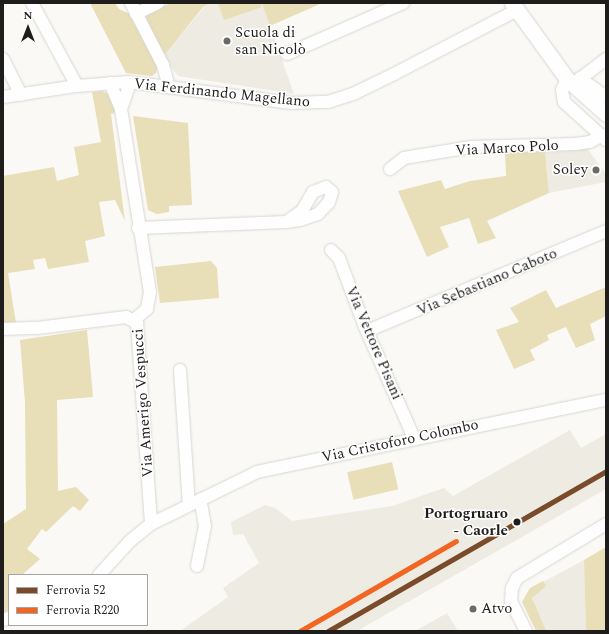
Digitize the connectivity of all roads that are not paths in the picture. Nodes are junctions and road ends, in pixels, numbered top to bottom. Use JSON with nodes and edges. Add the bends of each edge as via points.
{"nodes":[{"id":1,"x":32,"y":3,"type":"edge"},
{"id":2,"x":158,"y":3,"type":"edge"},
{"id":3,"x":404,"y":3,"type":"edge"},
{"id":4,"x":514,"y":6,"type":"edge"},
{"id":5,"x":133,"y":8,"type":"edge"},
{"id":6,"x":287,"y":54,"type":"dead end"},
{"id":7,"x":3,"y":58,"type":"edge"},
{"id":8,"x":606,"y":59,"type":"edge"},
{"id":9,"x":573,"y":80,"type":"junction"},
{"id":10,"x":110,"y":83,"type":"junction"},
{"id":11,"x":130,"y":83,"type":"junction"},
{"id":12,"x":77,"y":86,"type":"junction"},
{"id":13,"x":169,"y":87,"type":"junction"},
{"id":14,"x":21,"y":95,"type":"junction"},
{"id":15,"x":3,"y":97,"type":"edge"},
{"id":16,"x":606,"y":97,"type":"edge"},
{"id":17,"x":121,"y":110,"type":"junction"},
{"id":18,"x":606,"y":114,"type":"edge"},
{"id":19,"x":604,"y":138,"type":"edge"},
{"id":20,"x":390,"y":169,"type":"dead end"},
{"id":21,"x":286,"y":222,"type":"dead end"},
{"id":22,"x":138,"y":228,"type":"junction"},
{"id":23,"x":606,"y":231,"type":"edge"},
{"id":24,"x":332,"y":250,"type":"dead end"},
{"id":25,"x":134,"y":320,"type":"junction"},
{"id":26,"x":3,"y":329,"type":"edge"},
{"id":27,"x":367,"y":332,"type":"junction"},
{"id":28,"x":180,"y":370,"type":"dead end"},
{"id":29,"x":606,"y":400,"type":"edge"},
{"id":30,"x":414,"y":438,"type":"junction"},
{"id":31,"x":200,"y":499,"type":"junction"},
{"id":32,"x":189,"y":505,"type":"junction"},
{"id":33,"x":151,"y":524,"type":"junction"},
{"id":34,"x":606,"y":524,"type":"edge"},
{"id":35,"x":197,"y":566,"type":"dead end"},
{"id":36,"x":100,"y":574,"type":"edge"},
{"id":37,"x":526,"y":631,"type":"edge"}],
"edges":[{"from":1,"to":12,"type":"street"},
{"from":2,"to":5,"type":"street"},
{"from":3,"to":6,"type":"street"},
{"from":4,"to":9,"type":"main road"},
{"from":4,"to":13,"type":"street","name":"Via Ferdinando Magellano","via":[[373,84],[328,102],[291,103]]},
{"from":5,"to":13,"type":"street","via":[[163,65]]},
{"from":7,"to":14,"type":"street"},
{"from":8,"to":9,"type":"street"},
{"from":9,"to":16,"type":"street"},
{"from":9,"to":18,"type":"main road"},
{"from":9,"to":19,"type":"street","via":[[562,90],[564,102]]},
{"from":10,"to":11,"type":"street","name":"Via Ferdinando Magellano"},
{"from":10,"to":12,"type":"street","name":"Via Ferdinando Magellano"},
{"from":10,"to":17,"type":"street"},
{"from":11,"to":13,"type":"street","name":"Via Ferdinando Magellano"},
{"from":11,"to":17,"type":"street"},
{"from":12,"to":14,"type":"street","name":"Via Ferdinando Magellano"},
{"from":14,"to":15,"type":"street","name":"Via Ferdinando Magellano"},
{"from":17,"to":22,"type":"street"},
{"from":19,"to":20,"type":"street","name":"Via Marco Polo","via":[[575,144],[471,147],[404,158]]},
{"from":21,"to":22,"type":"street"},
{"from":22,"to":25,"type":"street","via":[[150,292],[147,309]]},
{"from":23,"to":27,"type":"street","name":"Via Sebastiano Caboto"},
{"from":24,"to":27,"type":"street","name":"Via Vettore Pisani","via":[[339,258]]},
{"from":25,"to":26,"type":"street","name":"Via Amerigo Vespucci","via":[[126,318],[37,328]]},
{"from":25,"to":33,"type":"street","name":"Via Amerigo Vespucci","via":[[139,334]]},
{"from":27,"to":30,"type":"street","name":"Via Vettore Pisani"},
{"from":28,"to":32,"type":"street"},
{"from":29,"to":30,"type":"street","name":"Via Cristoforo Colombo"},
{"from":30,"to":31,"type":"street","name":"Via Cristoforo Colombo","via":[[257,472]]},
{"from":31,"to":32,"type":"street","name":"Via Cristoforo Colombo"},
{"from":31,"to":35,"type":"street","via":[[205,526]]},
{"from":32,"to":33,"type":"street","name":"Via Cristoforo Colombo"},
{"from":33,"to":36,"type":"street","name":"Via Cristoforo Colombo","via":[[130,541]]},
{"from":34,"to":37,"type":"street","via":[[517,578],[512,588],[511,602]]}]}
